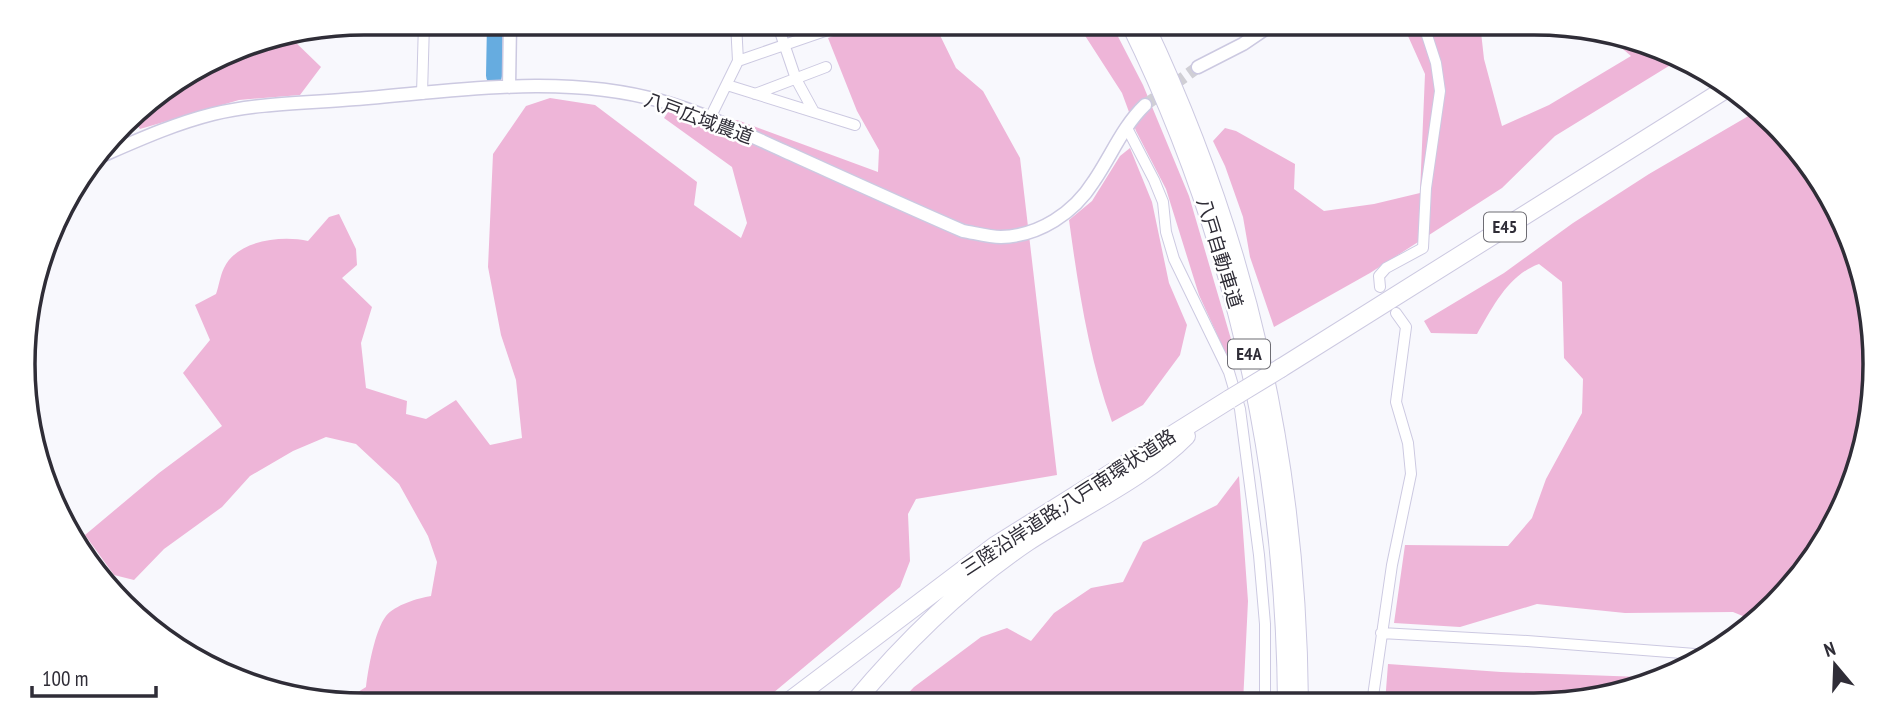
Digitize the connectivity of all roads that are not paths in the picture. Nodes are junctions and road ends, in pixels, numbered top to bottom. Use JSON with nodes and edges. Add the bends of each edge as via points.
{"nodes":[{"id":1,"x":424,"y":35,"type":"edge"},
{"id":2,"x":510,"y":35,"type":"edge"},
{"id":3,"x":737,"y":35,"type":"edge"},
{"id":4,"x":781,"y":35,"type":"edge"},
{"id":5,"x":813,"y":35,"type":"edge"},
{"id":6,"x":1136,"y":35,"type":"edge"},
{"id":7,"x":1150,"y":35,"type":"edge"},
{"id":8,"x":1257,"y":35,"type":"edge"},
{"id":9,"x":1427,"y":35,"type":"edge"},
{"id":10,"x":784,"y":45,"type":"junction"},
{"id":11,"x":738,"y":61,"type":"junction"},
{"id":12,"x":826,"y":67,"type":"dead end"},
{"id":13,"x":1198,"y":67,"type":"tunnel mouth"},
{"id":14,"x":796,"y":79,"type":"junction"},
{"id":15,"x":727,"y":85,"type":"junction"},
{"id":16,"x":509,"y":87,"type":"junction"},
{"id":17,"x":1720,"y":92,"type":"edge"},
{"id":18,"x":422,"y":94,"type":"junction"},
{"id":19,"x":755,"y":94,"type":"junction"},
{"id":20,"x":1144,"y":105,"type":"tunnel mouth"},
{"id":21,"x":814,"y":112,"type":"junction"},
{"id":22,"x":710,"y":118,"type":"junction"},
{"id":23,"x":855,"y":125,"type":"dead end"},
{"id":24,"x":1127,"y":128,"type":"junction"},
{"id":25,"x":114,"y":150,"type":"edge"},
{"id":26,"x":1380,"y":287,"type":"dead end"},
{"id":27,"x":1396,"y":313,"type":"dead end"},
{"id":28,"x":1225,"y":402,"type":"junction"},
{"id":29,"x":919,"y":604,"type":"junction"},
{"id":30,"x":925,"y":628,"type":"junction"},
{"id":31,"x":1381,"y":633,"type":"junction"},
{"id":32,"x":1690,"y":654,"type":"edge"},
{"id":33,"x":801,"y":693,"type":"edge"},
{"id":34,"x":817,"y":693,"type":"edge"},
{"id":35,"x":863,"y":693,"type":"edge"},
{"id":36,"x":872,"y":693,"type":"edge"},
{"id":37,"x":1265,"y":693,"type":"edge"},
{"id":38,"x":1287,"y":693,"type":"edge"},
{"id":39,"x":1299,"y":693,"type":"edge"},
{"id":40,"x":1373,"y":693,"type":"edge"}],
"edges":[{"from":1,"to":18,"type":"street"},
{"from":2,"to":16,"type":"street"},
{"from":3,"to":11,"type":"street"},
{"from":4,"to":10,"type":"street"},
{"from":5,"to":10,"type":"street"},
{"from":6,"to":38,"type":"highway","name":"八戸自動車道","number":"E4A","via":[[1190,159],[1252,369],[1279,540]]},
{"from":7,"to":39,"type":"highway","name":"八戸自動車道","number":"E4A","via":[[1205,162],[1265,368],[1292,541]]},
{"from":8,"to":13,"type":"street"},
{"from":9,"to":26,"type":"street","via":[[1440,91],[1423,248],[1386,268],[1379,276]]},
{"from":10,"to":11,"type":"street"},
{"from":10,"to":14,"type":"street"},
{"from":11,"to":15,"type":"street"},
{"from":12,"to":14,"type":"street"},
{"from":14,"to":19,"type":"street"},
{"from":14,"to":21,"type":"street"},
{"from":15,"to":19,"type":"street"},
{"from":15,"to":22,"type":"street"},
{"from":16,"to":18,"type":"street","name":"八戸広域農道"},
{"from":16,"to":22,"type":"street","name":"八戸広域農道","via":[[616,91]]},
{"from":17,"to":28,"type":"highway","name":"三陸沿岸道路;八戸南環状道路","number":"E45","bridge":true},
{"from":18,"to":25,"type":"street","name":"八戸広域農道","via":[[214,114]]},
{"from":19,"to":21,"type":"street"},
{"from":20,"to":24,"type":"street","name":"八戸広域農道"},
{"from":21,"to":23,"type":"street"},
{"from":22,"to":24,"type":"street","name":"八戸広域農道","via":[[963,231],[998,237],[1041,229],[1077,204]]},
{"from":24,"to":37,"type":"street","via":[[1163,202],[1174,259],[1229,372],[1240,409],[1262,596]]},
{"from":27,"to":31,"type":"street","via":[[1406,327],[1396,402],[1411,474]]},
{"from":28,"to":29,"type":"highway","name":"三陸沿岸道路;八戸南環状道路","number":"E45","via":[[995,546]]},
{"from":28,"to":30,"type":"highway","name":"三陸沿岸道路;八戸南環状道路","number":"E45","via":[[1161,458],[1001,561]]},
{"from":29,"to":33,"type":"highway"},
{"from":29,"to":34,"type":"highway"},
{"from":30,"to":35,"type":"highway"},
{"from":30,"to":36,"type":"highway"},
{"from":31,"to":32,"type":"street"},
{"from":31,"to":40,"type":"street"}]}
